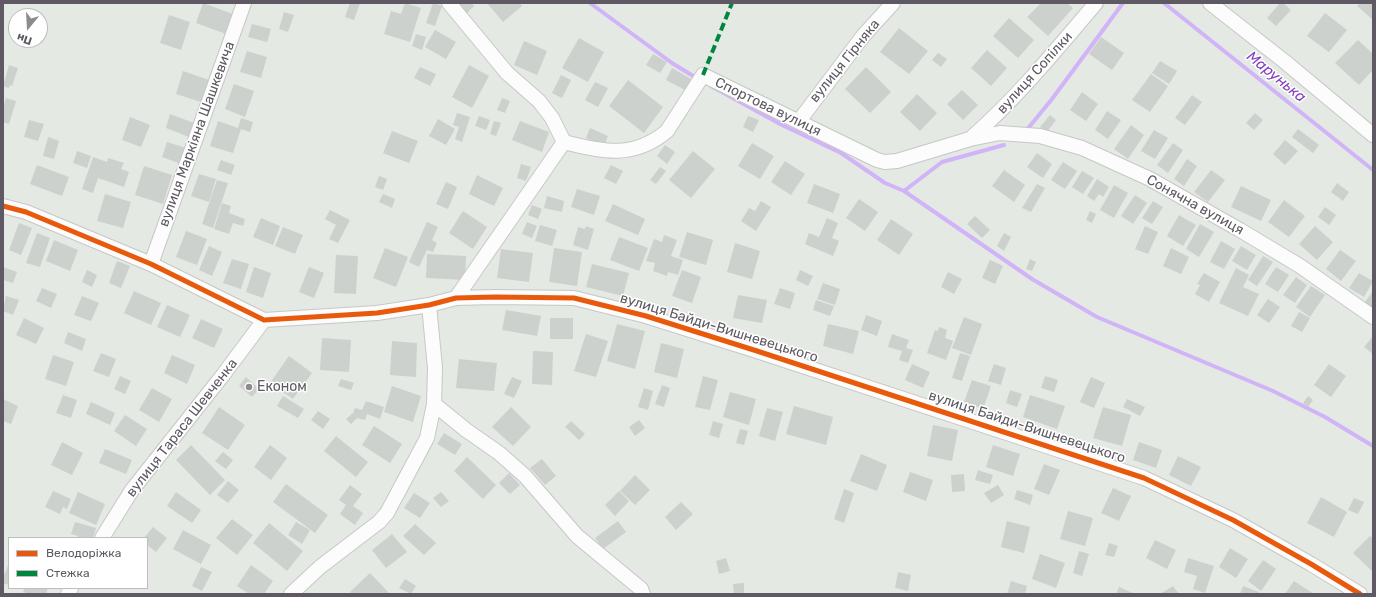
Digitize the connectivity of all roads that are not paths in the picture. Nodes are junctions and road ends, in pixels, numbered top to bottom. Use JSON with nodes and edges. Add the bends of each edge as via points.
{"nodes":[{"id":1,"x":244,"y":3,"type":"edge"},
{"id":2,"x":449,"y":3,"type":"edge"},
{"id":3,"x":893,"y":3,"type":"edge"},
{"id":4,"x":1096,"y":3,"type":"edge"},
{"id":5,"x":1210,"y":3,"type":"edge"},
{"id":6,"x":798,"y":121,"type":"junction"},
{"id":7,"x":1000,"y":133,"type":"joint"},
{"id":8,"x":1373,"y":135,"type":"edge"},
{"id":9,"x":970,"y":139,"type":"junction"},
{"id":10,"x":564,"y":142,"type":"junction"},
{"id":11,"x":3,"y":206,"type":"edge"},
{"id":12,"x":151,"y":264,"type":"junction"},
{"id":13,"x":456,"y":298,"type":"junction"},
{"id":14,"x":429,"y":305,"type":"junction"},
{"id":15,"x":1373,"y":318,"type":"edge"},
{"id":16,"x":264,"y":320,"type":"junction"},
{"id":17,"x":434,"y":404,"type":"junction"},
{"id":18,"x":103,"y":537,"type":"edge"},
{"id":19,"x":291,"y":594,"type":"edge"},
{"id":20,"x":643,"y":594,"type":"edge"},
{"id":21,"x":1360,"y":594,"type":"edge"}],
"edges":[{"from":1,"to":12,"type":"street","name":"вулиця Маркіяна Шашкевича"},
{"from":2,"to":10,"type":"street","via":[[507,73],[539,101],[552,118]]},
{"from":3,"to":6,"type":"street","name":"вулиця Гірняка","via":[[863,36]]},
{"from":4,"to":9,"type":"street","name":"вулиця Сопілки","via":[[1033,76]]},
{"from":5,"to":8,"type":"street"},
{"from":6,"to":9,"type":"street","name":"Спортова вулиця","via":[[885,162],[897,161]]},
{"from":6,"to":10,"type":"street","name":"Спортова вулиця","via":[[703,75],[667,131],[659,138],[621,151],[598,150]]},
{"from":7,"to":9,"type":"street","name":"Спортова вулиця"},
{"from":7,"to":15,"type":"street","name":"Сонячна вулиця","via":[[1040,136],[1082,148],[1150,179],[1300,266]]},
{"from":10,"to":13,"type":"street"},
{"from":11,"to":12,"type":"street","name":"вулиця Байди-Вишневецького","via":[[26,212]]},
{"from":12,"to":16,"type":"street","name":"вулиця Байди-Вишневецького"},
{"from":13,"to":14,"type":"street","name":"вулиця Байди-Вишневецького"},
{"from":13,"to":21,"type":"street","name":"вулиця Байди-Вишневецького","via":[[574,298],[646,316],[757,350],[1144,478],[1233,520]]},
{"from":14,"to":16,"type":"street","name":"вулиця Байди-Вишневецького","via":[[377,313]]},
{"from":14,"to":17,"type":"street","via":[[435,368]]},
{"from":16,"to":18,"type":"street","name":"вулиця Тараса Шевченка","via":[[132,490]]},
{"from":17,"to":19,"type":"street","via":[[427,438],[387,513],[380,522],[320,567]]},
{"from":17,"to":20,"type":"street","via":[[525,476],[578,536],[641,589]]}]}
